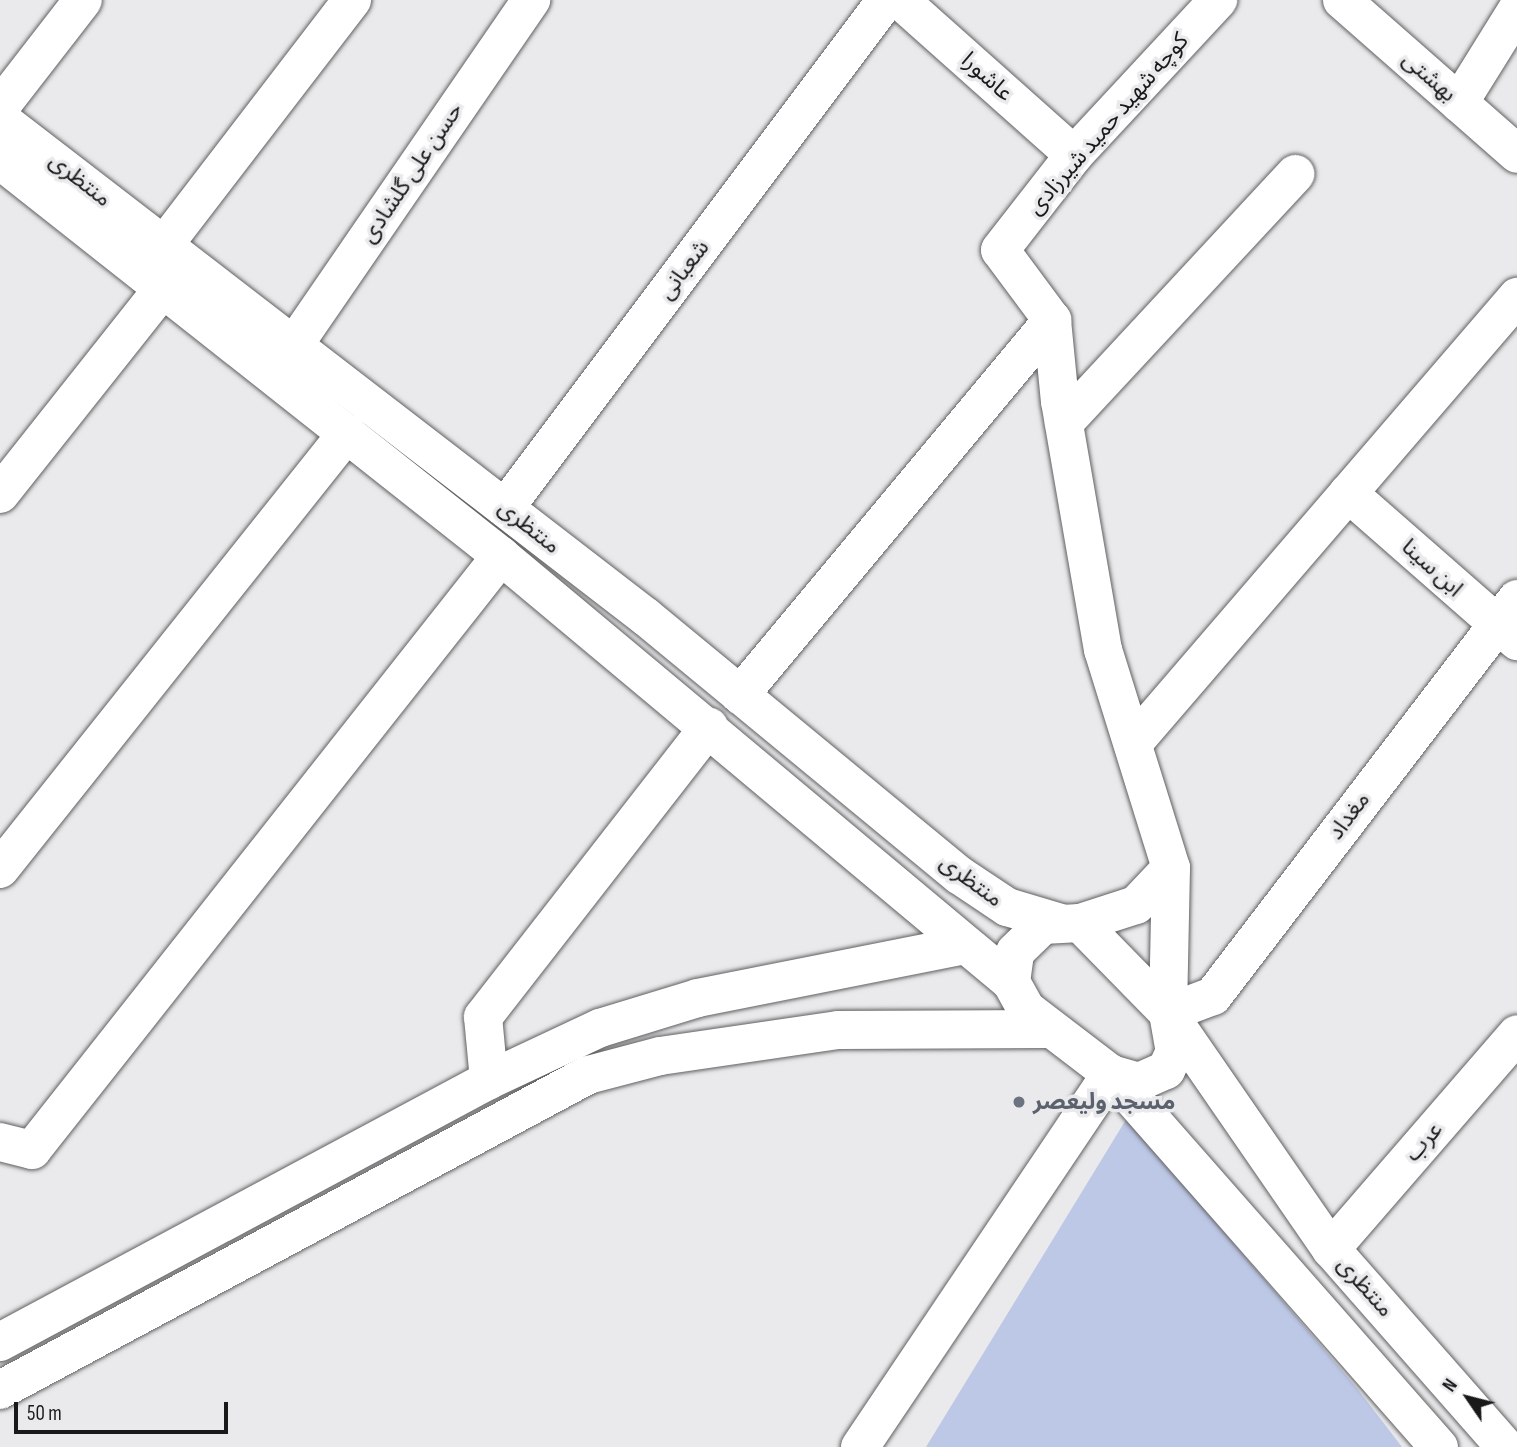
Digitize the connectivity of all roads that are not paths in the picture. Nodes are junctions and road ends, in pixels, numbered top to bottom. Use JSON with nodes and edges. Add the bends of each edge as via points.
{"nodes":[{"id":1,"x":83,"y":0,"type":"edge"},
{"id":2,"x":352,"y":0,"type":"edge"},
{"id":3,"x":531,"y":0,"type":"edge"},
{"id":4,"x":886,"y":0,"type":"edge"},
{"id":5,"x":900,"y":0,"type":"edge"},
{"id":6,"x":1219,"y":0,"type":"edge"},
{"id":7,"x":1342,"y":0,"type":"edge"},
{"id":8,"x":1517,"y":10,"type":"edge"},
{"id":9,"x":1459,"y":103,"type":"junction"},
{"id":10,"x":0,"y":107,"type":"edge"},
{"id":11,"x":0,"y":119,"type":"edge"},
{"id":12,"x":1517,"y":154,"type":"edge"},
{"id":13,"x":1074,"y":155,"type":"junction"},
{"id":14,"x":0,"y":160,"type":"edge"},
{"id":15,"x":1295,"y":174,"type":"dead end"},
{"id":16,"x":164,"y":245,"type":"junction"},
{"id":17,"x":164,"y":287,"type":"junction"},
{"id":18,"x":1517,"y":297,"type":"edge"},
{"id":19,"x":1052,"y":320,"type":"junction"},
{"id":20,"x":293,"y":345,"type":"junction"},
{"id":21,"x":1064,"y":423,"type":"junction"},
{"id":22,"x":347,"y":433,"type":"junction"},
{"id":23,"x":1348,"y":493,"type":"junction"},
{"id":24,"x":0,"y":494,"type":"edge"},
{"id":25,"x":505,"y":508,"type":"junction"},
{"id":26,"x":501,"y":556,"type":"junction"},
{"id":27,"x":1510,"y":621,"type":"edge"},
{"id":28,"x":740,"y":695,"type":"junction"},
{"id":29,"x":709,"y":727,"type":"junction"},
{"id":30,"x":1135,"y":741,"type":"junction"},
{"id":31,"x":1171,"y":868,"type":"junction"},
{"id":32,"x":0,"y":869,"type":"edge"},
{"id":33,"x":1071,"y":923,"type":"junction"},
{"id":34,"x":965,"y":946,"type":"junction"},
{"id":35,"x":1011,"y":982,"type":"junction"},
{"id":36,"x":1168,"y":1013,"type":"junction"},
{"id":37,"x":1046,"y":1029,"type":"junction"},
{"id":38,"x":1517,"y":1034,"type":"edge"},
{"id":39,"x":1111,"y":1074,"type":"junction"},
{"id":40,"x":489,"y":1080,"type":"junction"},
{"id":41,"x":0,"y":1142,"type":"edge"},
{"id":42,"x":1331,"y":1249,"type":"junction"},
{"id":43,"x":0,"y":1342,"type":"edge"},
{"id":44,"x":0,"y":1390,"type":"edge"},
{"id":45,"x":860,"y":1447,"type":"edge"},
{"id":46,"x":1439,"y":1447,"type":"edge"},
{"id":47,"x":1505,"y":1447,"type":"edge"}],
"edges":[{"from":1,"to":10,"type":"street"},
{"from":2,"to":16,"type":"street"},
{"from":3,"to":20,"type":"street","name":"حسن علی گلشادی"},
{"from":4,"to":25,"type":"street","name":"شعبانی"},
{"from":5,"to":13,"type":"street","name":"عاشورا"},
{"from":6,"to":13,"type":"street","name":"کوچه شهید حمید شیرزادی"},
{"from":7,"to":9,"type":"street","name":"بهشتی"},
{"from":8,"to":9,"type":"street"},
{"from":9,"to":12,"type":"street","name":"بهشتی"},
{"from":11,"to":16,"type":"street","name":"منتظری"},
{"from":13,"to":19,"type":"street","name":"کوچه شهید حمید شیرزادی","via":[[1000,250]]},
{"from":14,"to":17,"type":"street","name":"منتظری"},
{"from":15,"to":21,"type":"street"},
{"from":16,"to":20,"type":"street","name":"منتظری"},
{"from":17,"to":22,"type":"street","name":"منتظری"},
{"from":17,"to":24,"type":"street"},
{"from":18,"to":23,"type":"street"},
{"from":19,"to":21,"type":"street"},
{"from":19,"to":28,"type":"street"},
{"from":20,"to":25,"type":"street","name":"منتظری"},
{"from":21,"to":30,"type":"street","via":[[1102,650]]},
{"from":22,"to":26,"type":"street","name":"منتظری"},
{"from":22,"to":32,"type":"street"},
{"from":23,"to":27,"type":"street","name":"ابن سینا"},
{"from":23,"to":30,"type":"street"},
{"from":25,"to":28,"type":"street","name":"منتظری"},
{"from":26,"to":29,"type":"street","name":"منتظری"},
{"from":26,"to":41,"type":"street","via":[[32,1150]]},
{"from":27,"to":36,"type":"street","name":"مغداد","via":[[1213,996]]},
{"from":28,"to":33,"type":"street","name":"منتظری","via":[[959,875],[1007,908]]},
{"from":29,"to":34,"type":"street","name":"منتظری","via":[[936,914]]},
{"from":29,"to":40,"type":"street","via":[[483,1017]]},
{"from":30,"to":31,"type":"street"},
{"from":31,"to":33,"type":"street","via":[[1136,905]]},
{"from":31,"to":36,"type":"street"},
{"from":33,"to":35,"type":"street","via":[[1028,935],[1016,952]]},
{"from":33,"to":36,"type":"street","name":"منتظری"},
{"from":34,"to":35,"type":"street","name":"منتظری"},
{"from":34,"to":40,"type":"street","via":[[698,998],[600,1028]]},
{"from":35,"to":37,"type":"street","name":"منتظری"},
{"from":36,"to":39,"type":"street","via":[[1175,1051],[1166,1070],[1139,1082]]},
{"from":36,"to":42,"type":"street","name":"منتظری"},
{"from":37,"to":39,"type":"street","name":"منتظری"},
{"from":37,"to":44,"type":"street","via":[[838,1030],[660,1056],[589,1075]]},
{"from":38,"to":42,"type":"street","name":"عرب"},
{"from":39,"to":45,"type":"street"},
{"from":39,"to":46,"type":"street"},
{"from":40,"to":43,"type":"street"},
{"from":42,"to":47,"type":"street","name":"منتظری"}]}
